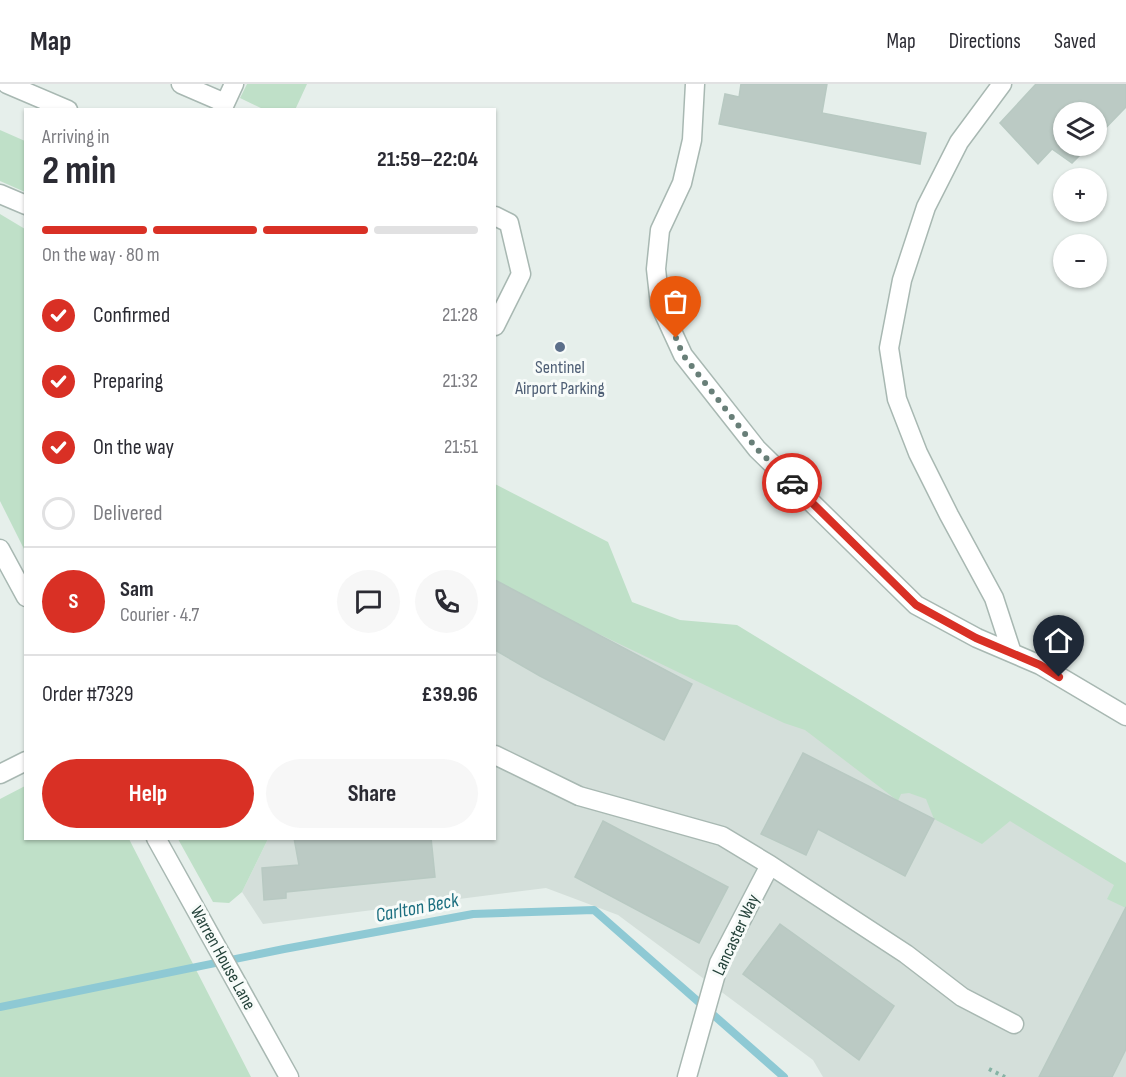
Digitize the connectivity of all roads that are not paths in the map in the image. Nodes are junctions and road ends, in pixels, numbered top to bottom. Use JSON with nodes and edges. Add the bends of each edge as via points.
{"nodes":[{"id":1,"x":7,"y":84,"type":"edge"},
{"id":2,"x":180,"y":84,"type":"edge"},
{"id":3,"x":234,"y":84,"type":"edge"},
{"id":4,"x":695,"y":84,"type":"edge"},
{"id":5,"x":1002,"y":84,"type":"edge"},
{"id":6,"x":224,"y":106,"type":"edge"},
{"id":7,"x":63,"y":108,"type":"edge"},
{"id":8,"x":0,"y":194,"type":"edge"},
{"id":9,"x":24,"y":204,"type":"edge"},
{"id":10,"x":496,"y":216,"type":"edge"},
{"id":11,"x":496,"y":326,"type":"edge"},
{"id":12,"x":0,"y":549,"type":"edge"},
{"id":13,"x":24,"y":593,"type":"edge"},
{"id":14,"x":1012,"y":653,"type":"junction"},
{"id":15,"x":1126,"y":716,"type":"edge"},
{"id":16,"x":496,"y":755,"type":"edge"},
{"id":17,"x":24,"y":762,"type":"edge"},
{"id":18,"x":0,"y":774,"type":"edge"},
{"id":19,"x":157,"y":840,"type":"edge"},
{"id":20,"x":771,"y":864,"type":"junction"},
{"id":21,"x":1014,"y":1024,"type":"dead end"},
{"id":22,"x":289,"y":1077,"type":"edge"},
{"id":23,"x":687,"y":1077,"type":"edge"}],
"edges":[{"from":1,"to":7,"type":"street"},
{"from":2,"to":6,"type":"street"},
{"from":3,"to":6,"type":"street"},
{"from":4,"to":14,"type":"street","via":[[692,140],[682,183],[660,230],[657,269],[660,305],[683,355],[757,449],[916,605]]},
{"from":5,"to":14,"type":"street","via":[[959,142],[926,207],[902,280],[889,348],[897,399],[918,453],[994,598]]},
{"from":8,"to":9,"type":"street"},
{"from":10,"to":11,"type":"street","via":[[509,223],[521,274]]},
{"from":12,"to":13,"type":"street"},
{"from":14,"to":15,"type":"street","via":[[1040,665]]},
{"from":16,"to":20,"type":"street","via":[[579,796],[722,836]]},
{"from":17,"to":18,"type":"street"},
{"from":19,"to":22,"type":"street","name":"Warren House Lane"},
{"from":20,"to":21,"type":"street","via":[[906,954],[962,998]]},
{"from":20,"to":23,"type":"street","name":"Lancaster Way","via":[[719,963]]}]}
